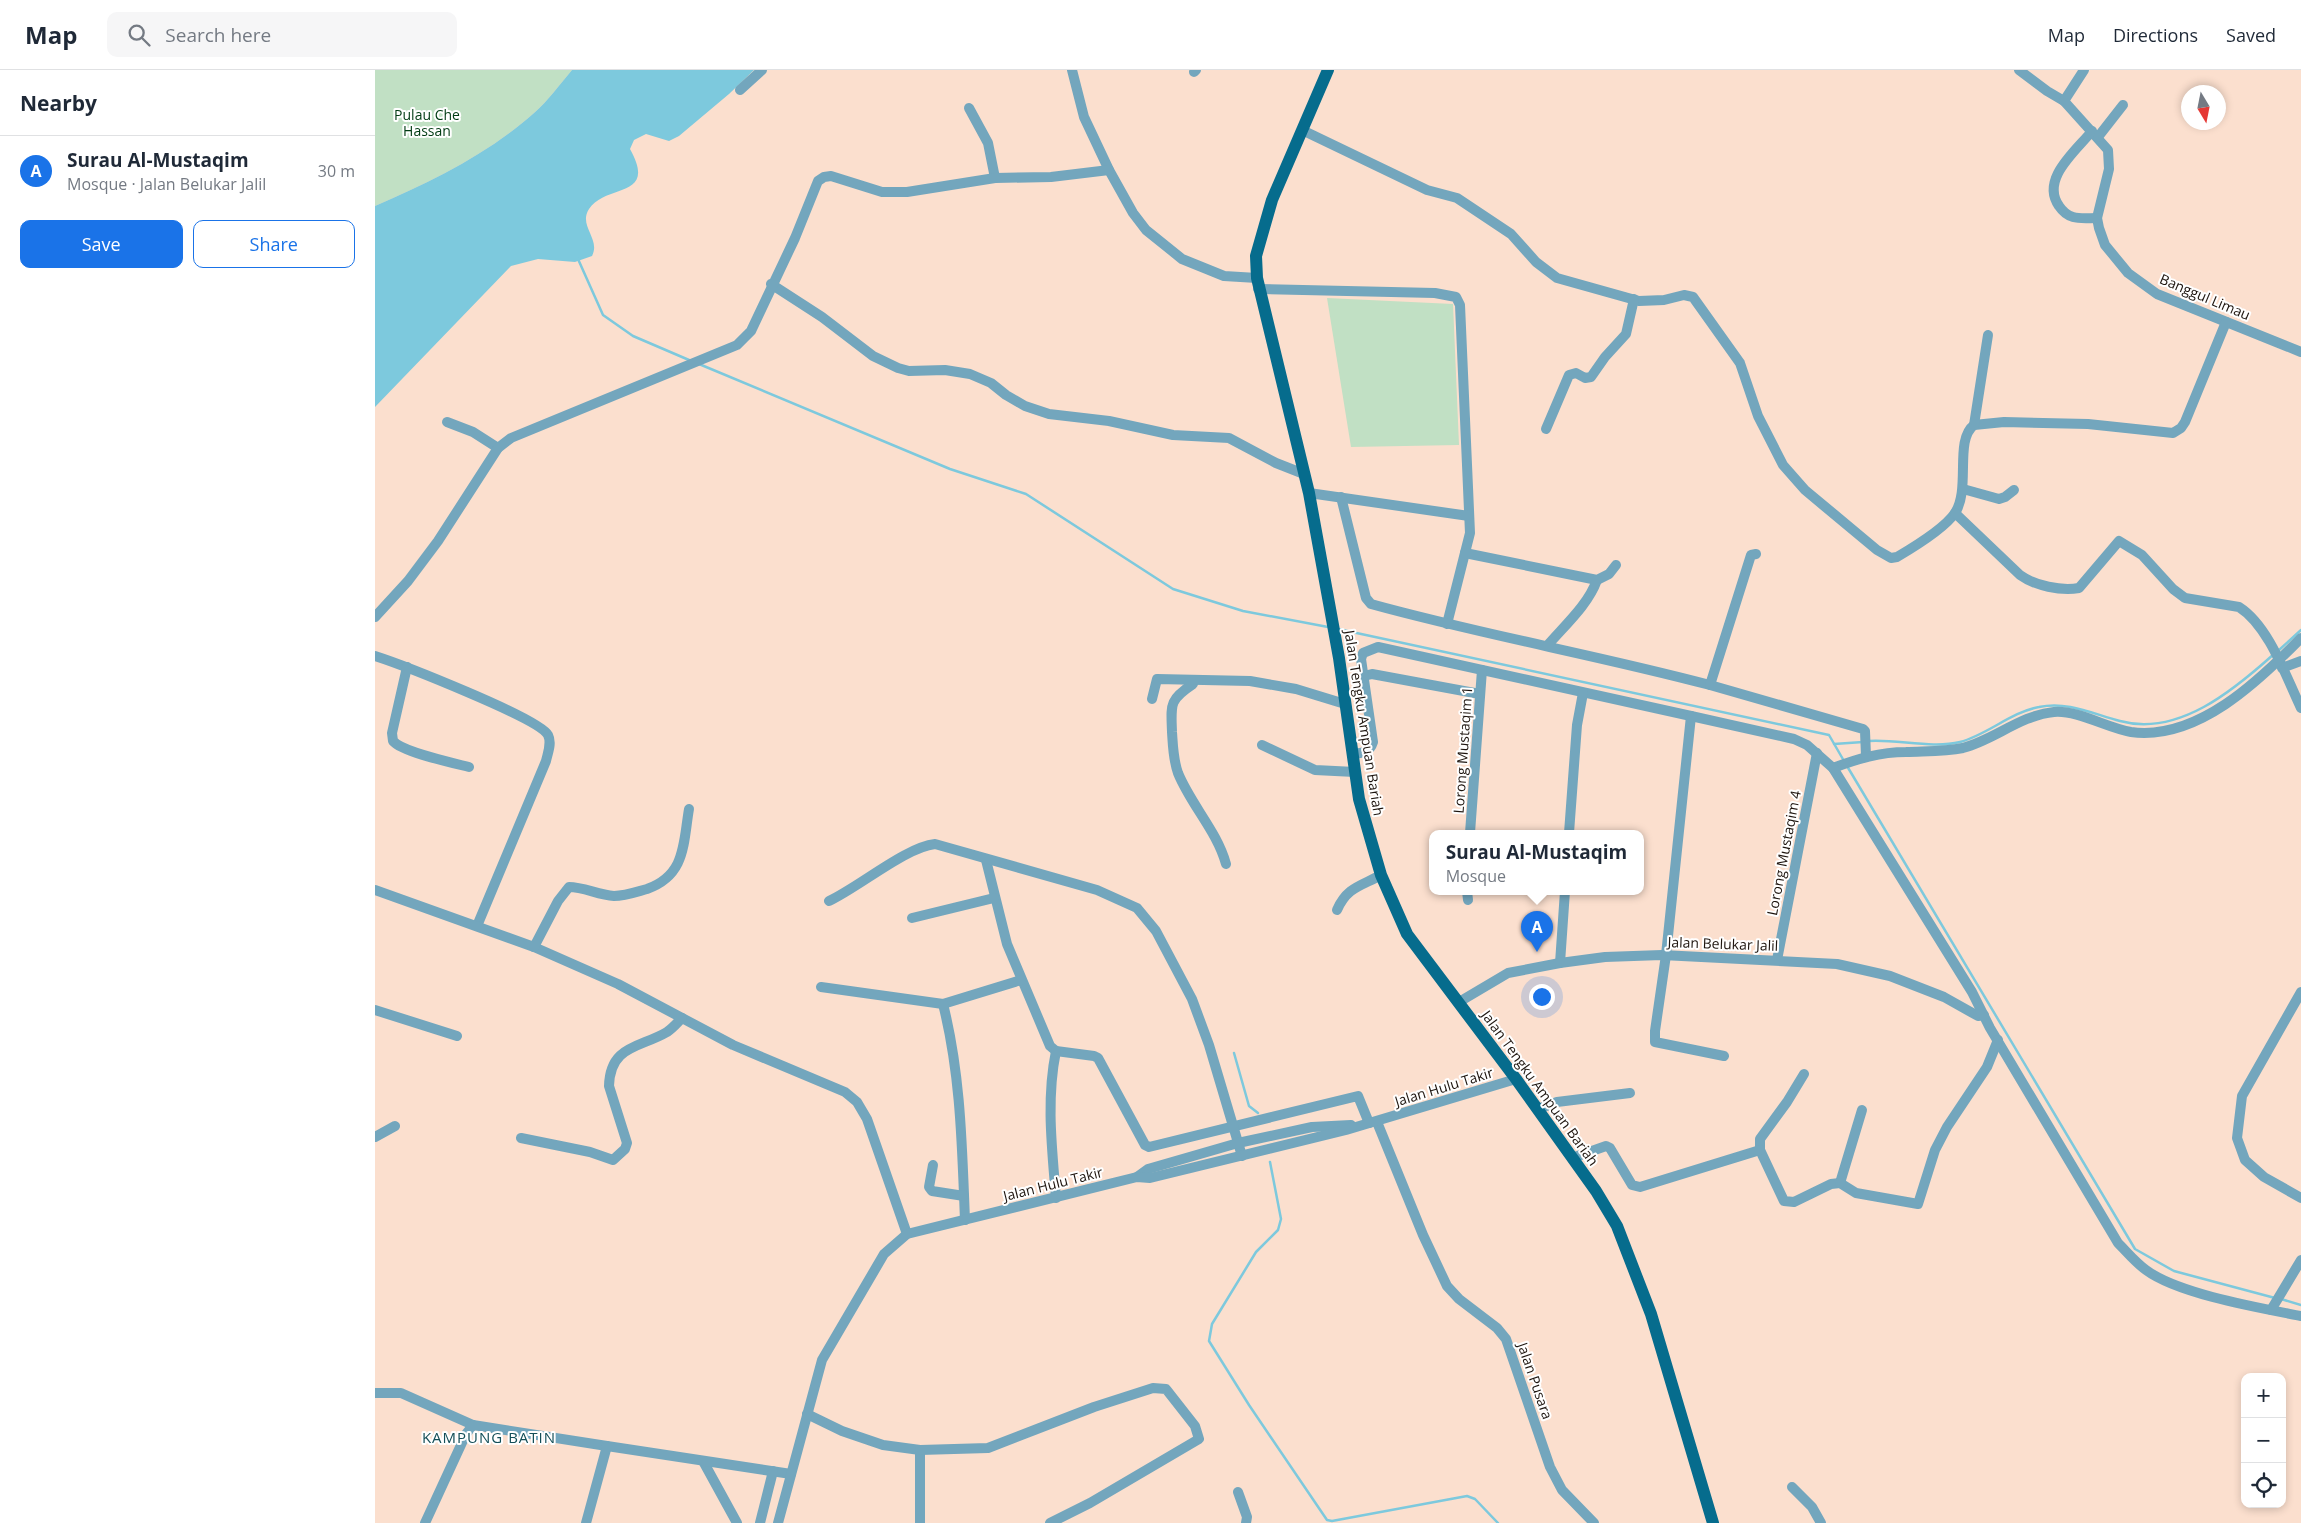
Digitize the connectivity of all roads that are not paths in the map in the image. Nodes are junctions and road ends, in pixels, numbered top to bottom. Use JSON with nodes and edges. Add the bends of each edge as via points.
{"nodes":[{"id":1,"x":762,"y":70,"type":"edge"},
{"id":2,"x":1072,"y":70,"type":"edge"},
{"id":3,"x":1328,"y":70,"type":"edge"},
{"id":4,"x":2019,"y":70,"type":"edge"},
{"id":5,"x":2084,"y":70,"type":"edge"},
{"id":6,"x":740,"y":90,"type":"dead end"},
{"id":7,"x":2064,"y":101,"type":"junction"},
{"id":8,"x":2123,"y":105,"type":"dead end"},
{"id":9,"x":969,"y":108,"type":"dead end"},
{"id":10,"x":1302,"y":130,"type":"junction"},
{"id":11,"x":2095,"y":134,"type":"junction"},
{"id":12,"x":1109,"y":170,"type":"junction"},
{"id":13,"x":995,"y":178,"type":"junction"},
{"id":14,"x":2097,"y":218,"type":"junction"},
{"id":15,"x":771,"y":284,"type":"junction"},
{"id":16,"x":1257,"y":284,"type":"junction"},
{"id":17,"x":1634,"y":299,"type":"junction"},
{"id":18,"x":2226,"y":322,"type":"junction"},
{"id":19,"x":1988,"y":335,"type":"dead end"},
{"id":20,"x":2301,"y":352,"type":"edge"},
{"id":21,"x":447,"y":422,"type":"dead end"},
{"id":22,"x":1974,"y":425,"type":"junction"},
{"id":23,"x":1547,"y":429,"type":"dead end"},
{"id":24,"x":498,"y":448,"type":"junction"},
{"id":25,"x":1304,"y":474,"type":"junction"},
{"id":26,"x":1963,"y":488,"type":"junction"},
{"id":27,"x":2014,"y":490,"type":"dead end"},
{"id":28,"x":1309,"y":493,"type":"junction"},
{"id":29,"x":1341,"y":498,"type":"junction"},
{"id":30,"x":1955,"y":513,"type":"junction"},
{"id":31,"x":1469,"y":516,"type":"junction"},
{"id":32,"x":1465,"y":553,"type":"junction"},
{"id":33,"x":1756,"y":554,"type":"dead end"},
{"id":34,"x":1616,"y":565,"type":"dead end"},
{"id":35,"x":1597,"y":580,"type":"junction"},
{"id":36,"x":375,"y":617,"type":"edge"},
{"id":37,"x":1447,"y":624,"type":"junction"},
{"id":38,"x":2301,"y":638,"type":"edge"},
{"id":39,"x":1547,"y":646,"type":"junction"},
{"id":40,"x":375,"y":656,"type":"edge"},
{"id":41,"x":2278,"y":659,"type":"junction"},
{"id":42,"x":2301,"y":661,"type":"edge"},
{"id":43,"x":407,"y":667,"type":"junction"},
{"id":44,"x":1482,"y":670,"type":"junction"},
{"id":45,"x":1364,"y":676,"type":"junction"},
{"id":46,"x":1193,"y":680,"type":"junction"},
{"id":47,"x":1709,"y":685,"type":"junction"},
{"id":48,"x":1583,"y":693,"type":"junction"},
{"id":49,"x":1480,"y":694,"type":"junction"},
{"id":50,"x":1152,"y":698,"type":"dead end"},
{"id":51,"x":1345,"y":704,"type":"junction"},
{"id":52,"x":2301,"y":708,"type":"edge"},
{"id":53,"x":1691,"y":716,"type":"junction"},
{"id":54,"x":1262,"y":745,"type":"dead end"},
{"id":55,"x":1817,"y":752,"type":"junction"},
{"id":56,"x":1866,"y":753,"type":"junction"},
{"id":57,"x":1353,"y":754,"type":"junction"},
{"id":58,"x":469,"y":767,"type":"dead end"},
{"id":59,"x":1835,"y":767,"type":"junction"},
{"id":60,"x":1355,"y":772,"type":"junction"},
{"id":61,"x":689,"y":810,"type":"dead end"},
{"id":62,"x":1471,"y":830,"type":"edge"},
{"id":63,"x":1569,"y":830,"type":"edge"},
{"id":64,"x":987,"y":860,"type":"junction"},
{"id":65,"x":1226,"y":864,"type":"dead end"},
{"id":66,"x":1381,"y":875,"type":"junction"},
{"id":67,"x":375,"y":890,"type":"edge"},
{"id":68,"x":1565,"y":895,"type":"edge"},
{"id":69,"x":994,"y":898,"type":"junction"},
{"id":70,"x":829,"y":901,"type":"dead end"},
{"id":71,"x":1337,"y":910,"type":"dead end"},
{"id":72,"x":912,"y":918,"type":"dead end"},
{"id":73,"x":477,"y":926,"type":"junction"},
{"id":74,"x":533,"y":947,"type":"junction"},
{"id":75,"x":1665,"y":955,"type":"junction"},
{"id":76,"x":1777,"y":960,"type":"junction"},
{"id":77,"x":1559,"y":963,"type":"junction"},
{"id":78,"x":1021,"y":980,"type":"junction"},
{"id":79,"x":821,"y":987,"type":"dead end"},
{"id":80,"x":2301,"y":992,"type":"edge"},
{"id":81,"x":1459,"y":1002,"type":"junction"},
{"id":82,"x":943,"y":1004,"type":"junction"},
{"id":83,"x":375,"y":1010,"type":"edge"},
{"id":84,"x":1984,"y":1015,"type":"junction"},
{"id":85,"x":682,"y":1018,"type":"junction"},
{"id":86,"x":457,"y":1036,"type":"dead end"},
{"id":87,"x":1998,"y":1040,"type":"junction"},
{"id":88,"x":1056,"y":1051,"type":"junction"},
{"id":89,"x":1725,"y":1056,"type":"dead end"},
{"id":90,"x":1804,"y":1074,"type":"dead end"},
{"id":91,"x":1516,"y":1079,"type":"junction"},
{"id":92,"x":1630,"y":1093,"type":"dead end"},
{"id":93,"x":1538,"y":1109,"type":"junction"},
{"id":94,"x":1863,"y":1110,"type":"dead end"},
{"id":95,"x":1373,"y":1122,"type":"junction"},
{"id":96,"x":395,"y":1126,"type":"dead end"},
{"id":97,"x":1354,"y":1126,"type":"junction"},
{"id":98,"x":1233,"y":1127,"type":"junction"},
{"id":99,"x":375,"y":1137,"type":"edge"},
{"id":100,"x":521,"y":1138,"type":"dead end"},
{"id":101,"x":1238,"y":1143,"type":"junction"},
{"id":102,"x":1760,"y":1150,"type":"junction"},
{"id":103,"x":1242,"y":1156,"type":"junction"},
{"id":104,"x":1572,"y":1158,"type":"junction"},
{"id":105,"x":933,"y":1165,"type":"dead end"},
{"id":106,"x":1137,"y":1177,"type":"junction"},
{"id":107,"x":1840,"y":1183,"type":"junction"},
{"id":108,"x":964,"y":1196,"type":"junction"},
{"id":109,"x":1055,"y":1198,"type":"junction"},
{"id":110,"x":2301,"y":1198,"type":"edge"},
{"id":111,"x":965,"y":1220,"type":"junction"},
{"id":112,"x":907,"y":1234,"type":"junction"},
{"id":113,"x":2301,"y":1260,"type":"edge"},
{"id":114,"x":2272,"y":1308,"type":"junction"},
{"id":115,"x":2301,"y":1316,"type":"edge"},
{"id":116,"x":375,"y":1392,"type":"edge"},
{"id":117,"x":807,"y":1414,"type":"junction"},
{"id":118,"x":473,"y":1425,"type":"junction"},
{"id":119,"x":607,"y":1446,"type":"junction"},
{"id":120,"x":920,"y":1450,"type":"junction"},
{"id":121,"x":703,"y":1461,"type":"junction"},
{"id":122,"x":773,"y":1471,"type":"junction"},
{"id":123,"x":791,"y":1474,"type":"junction"},
{"id":124,"x":1792,"y":1487,"type":"dead end"},
{"id":125,"x":1238,"y":1492,"type":"dead end"},
{"id":126,"x":425,"y":1523,"type":"edge"},
{"id":127,"x":586,"y":1523,"type":"edge"},
{"id":128,"x":737,"y":1523,"type":"edge"},
{"id":129,"x":760,"y":1523,"type":"edge"},
{"id":130,"x":778,"y":1523,"type":"edge"},
{"id":131,"x":920,"y":1523,"type":"edge"},
{"id":132,"x":1051,"y":1523,"type":"edge"},
{"id":133,"x":1246,"y":1523,"type":"edge"},
{"id":134,"x":1595,"y":1523,"type":"edge"},
{"id":135,"x":1713,"y":1523,"type":"edge"},
{"id":136,"x":1821,"y":1523,"type":"edge"}],
"edges":[{"from":1,"to":6,"type":"street"},
{"from":2,"to":12,"type":"street","via":[[1084,117]]},
{"from":3,"to":10,"type":"main road","name":"Jalan Tengku Ampuan Bariah"},
{"from":4,"to":7,"type":"street","name":"Banggul Limau"},
{"from":5,"to":7,"type":"street"},
{"from":7,"to":11,"type":"street","name":"Banggul Limau"},
{"from":8,"to":11,"type":"street"},
{"from":9,"to":13,"type":"street","via":[[988,143]]},
{"from":10,"to":16,"type":"main road","name":"Jalan Tengku Ampuan Bariah","via":[[1271,200],[1262,230],[1256,256]]},
{"from":10,"to":17,"type":"street","via":[[1427,190],[1457,198],[1511,234],[1536,262],[1557,278]]},
{"from":11,"to":14,"type":"street","name":"Banggul Limau","via":[[2108,150],[2110,161]]},
{"from":11,"to":14,"type":"street","via":[[2054,179],[2053,194],[2065,215]]},
{"from":12,"to":13,"type":"street","via":[[1051,177]]},
{"from":12,"to":16,"type":"street","via":[[1133,214],[1158,242],[1182,259],[1224,276]]},
{"from":13,"to":15,"type":"street","via":[[907,192],[882,192],[824,176],[818,181],[795,238]]},
{"from":14,"to":18,"type":"street","name":"Banggul Limau","via":[[2105,244],[2134,278],[2157,294]]},
{"from":15,"to":24,"type":"street","via":[[751,331],[737,345],[511,438]]},
{"from":15,"to":25,"type":"street","via":[[873,356],[897,368],[970,374],[991,383],[1025,406],[1049,414],[1109,421],[1173,435],[1229,438]]},
{"from":16,"to":25,"type":"main road","name":"Jalan Tengku Ampuan Bariah"},
{"from":16,"to":31,"type":"street","via":[[1435,293],[1456,297],[1460,305]]},
{"from":17,"to":23,"type":"street","via":[[1626,334],[1591,377],[1585,378],[1576,372],[1569,375]]},
{"from":17,"to":30,"type":"street","via":[[1659,301],[1689,295],[1697,301],[1740,363],[1758,416],[1783,465],[1805,490],[1877,550],[1891,558],[1897,557]]},
{"from":18,"to":20,"type":"street","name":"Banggul Limau"},
{"from":18,"to":22,"type":"street","via":[[2185,422],[2173,433],[2088,424],[2004,422]]},
{"from":19,"to":22,"type":"street"},
{"from":21,"to":24,"type":"street","via":[[473,432]]},
{"from":22,"to":26,"type":"street","via":[[1965,436]]},
{"from":24,"to":36,"type":"street","via":[[438,541]]},
{"from":25,"to":28,"type":"main road","name":"Jalan Tengku Ampuan Bariah"},
{"from":26,"to":27,"type":"street","via":[[1999,499]]},
{"from":26,"to":30,"type":"street"},
{"from":28,"to":29,"type":"street"},
{"from":28,"to":51,"type":"main road","name":"Jalan Tengku Ampuan Bariah"},
{"from":29,"to":31,"type":"street"},
{"from":29,"to":37,"type":"street","via":[[1366,598],[1371,604]]},
{"from":30,"to":41,"type":"street","via":[[2020,575],[2033,583],[2079,588],[2119,541],[2143,555],[2185,598],[2226,603],[2246,611]]},
{"from":31,"to":32,"type":"street","via":[[1470,533]]},
{"from":32,"to":35,"type":"street"},
{"from":32,"to":37,"type":"street"},
{"from":33,"to":47,"type":"street","via":[[1751,555]]},
{"from":34,"to":35,"type":"street","via":[[1609,574]]},
{"from":35,"to":39,"type":"street","via":[[1585,602]]},
{"from":37,"to":39,"type":"street"},
{"from":38,"to":41,"type":"street"},
{"from":39,"to":47,"type":"street"},
{"from":40,"to":43,"type":"street"},
{"from":41,"to":42,"type":"street"},
{"from":41,"to":52,"type":"street"},
{"from":41,"to":56,"type":"street","via":[[2247,691],[2223,707],[2191,722],[2158,732],[2131,732],[2054,712],[2037,716],[1960,749]]},
{"from":43,"to":58,"type":"street","via":[[393,741],[403,748]]},
{"from":43,"to":73,"type":"street","via":[[520,716],[548,734],[550,744],[546,761]]},
{"from":44,"to":45,"type":"street","via":[[1379,647],[1363,653]]},
{"from":44,"to":48,"type":"street"},
{"from":44,"to":49,"type":"street","name":"Lorong Mustaqim 1"},
{"from":45,"to":49,"type":"street","via":[[1372,674]]},
{"from":45,"to":57,"type":"street","via":[[1373,742],[1365,752]]},
{"from":46,"to":50,"type":"street","via":[[1157,679]]},
{"from":46,"to":51,"type":"street","via":[[1250,681],[1296,689]]},
{"from":46,"to":65,"type":"street","via":[[1193,684],[1177,694],[1173,702],[1172,751],[1179,774],[1221,846]]},
{"from":47,"to":56,"type":"street","via":[[1863,729]]},
{"from":48,"to":53,"type":"street"},
{"from":48,"to":63,"type":"street","via":[[1577,725]]},
{"from":49,"to":62,"type":"street","name":"Lorong Mustaqim 1"},
{"from":51,"to":57,"type":"main road","name":"Jalan Tengku Ampuan Bariah"},
{"from":53,"to":55,"type":"street","via":[[1795,740]]},
{"from":53,"to":75,"type":"street"},
{"from":54,"to":60,"type":"street","via":[[1315,770]]},
{"from":55,"to":59,"type":"street"},
{"from":55,"to":76,"type":"street","name":"Lorong Mustaqim 4"},
{"from":56,"to":59,"type":"street"},
{"from":57,"to":60,"type":"main road","name":"Jalan Tengku Ampuan Bariah"},
{"from":59,"to":84,"type":"street"},
{"from":60,"to":66,"type":"main road","name":"Jalan Tengku Ampuan Bariah","via":[[1359,799]]},
{"from":61,"to":74,"type":"street","via":[[680,861],[669,876],[654,886],[622,896],[569,887]]},
{"from":64,"to":69,"type":"street"},
{"from":64,"to":70,"type":"street","via":[[943,846],[927,845]]},
{"from":64,"to":98,"type":"street","via":[[1097,890],[1141,912],[1193,999]]},
{"from":66,"to":71,"type":"street","via":[[1350,890]]},
{"from":66,"to":81,"type":"main road","name":"Jalan Tengku Ampuan Bariah","via":[[1407,934]]},
{"from":67,"to":73,"type":"street"},
{"from":68,"to":77,"type":"street"},
{"from":69,"to":72,"type":"street"},
{"from":69,"to":78,"type":"street"},
{"from":73,"to":74,"type":"street"},
{"from":74,"to":85,"type":"street","via":[[618,984]]},
{"from":75,"to":76,"type":"street","name":"Jalan Belukar Jalil"},
{"from":75,"to":77,"type":"street","name":"Jalan Belukar Jalil","via":[[1605,957]]},
{"from":75,"to":89,"type":"street","via":[[1655,1042]]},
{"from":76,"to":84,"type":"street","name":"Jalan Belukar Jalil","via":[[1837,964],[1890,976],[1943,997],[1978,1016]]},
{"from":77,"to":81,"type":"street","name":"Jalan Belukar Jalil","via":[[1508,973]]},
{"from":78,"to":82,"type":"street"},
{"from":78,"to":88,"type":"street","via":[[1050,1046]]},
{"from":79,"to":82,"type":"street"},
{"from":80,"to":110,"type":"street","via":[[2242,1096],[2237,1138],[2245,1160],[2263,1177]]},
{"from":81,"to":91,"type":"main road","name":"Jalan Tengku Ampuan Bariah"},
{"from":82,"to":108,"type":"street","via":[[953,1050]]},
{"from":83,"to":86,"type":"street"},
{"from":84,"to":87,"type":"street"},
{"from":85,"to":100,"type":"street","via":[[667,1032],[629,1048],[614,1064],[609,1086],[627,1143],[613,1160]]},
{"from":85,"to":112,"type":"street","via":[[733,1045],[838,1089],[857,1102],[867,1119]]},
{"from":87,"to":107,"type":"street","via":[[1987,1066],[1939,1142],[1918,1204],[1856,1193]]},
{"from":87,"to":114,"type":"street","via":[[2102,1219],[2145,1270],[2158,1278],[2211,1296]]},
{"from":88,"to":98,"type":"street","via":[[1098,1058],[1149,1147]]},
{"from":88,"to":109,"type":"street","via":[[1051,1077],[1050,1123]]},
{"from":90,"to":102,"type":"street","via":[[1760,1139]]},
{"from":91,"to":93,"type":"main road","name":"Jalan Tengku Ampuan Bariah"},
{"from":91,"to":95,"type":"street","name":"Jalan Hulu Takir"},
{"from":92,"to":93,"type":"street","via":[[1557,1102]]},
{"from":93,"to":104,"type":"main road","name":"Jalan Tengku Ampuan Bariah"},
{"from":94,"to":107,"type":"street"},
{"from":95,"to":97,"type":"street","name":"Jalan Hulu Takir"},
{"from":95,"to":98,"type":"street","name":"Jalan Pusara","via":[[1358,1096]]},
{"from":95,"to":134,"type":"street","name":"Jalan Pusara","via":[[1447,1286],[1506,1339],[1550,1466],[1562,1490]]},
{"from":96,"to":99,"type":"street"},
{"from":97,"to":101,"type":"street","via":[[1311,1127]]},
{"from":97,"to":103,"type":"street","name":"Jalan Hulu Takir"},
{"from":98,"to":101,"type":"street"},
{"from":101,"to":103,"type":"street"},
{"from":101,"to":106,"type":"street","via":[[1148,1169]]},
{"from":102,"to":104,"type":"street","via":[[1640,1187],[1632,1185],[1606,1146]]},
{"from":102,"to":107,"type":"street","via":[[1784,1201],[1794,1202],[1831,1184]]},
{"from":103,"to":106,"type":"street","name":"Jalan Hulu Takir","via":[[1150,1178]]},
{"from":104,"to":135,"type":"main road","name":"Jalan Tengku Ampuan Bariah","via":[[1626,1245],[1651,1314]]},
{"from":105,"to":108,"type":"street","via":[[929,1187],[932,1191]]},
{"from":106,"to":109,"type":"street","name":"Jalan Hulu Takir"},
{"from":108,"to":111,"type":"street"},
{"from":109,"to":111,"type":"street","name":"Jalan Hulu Takir"},
{"from":111,"to":112,"type":"street","name":"Jalan Hulu Takir"},
{"from":112,"to":117,"type":"street","name":"Jalan Hulu Takir","via":[[884,1254],[822,1360]]},
{"from":113,"to":114,"type":"street"},
{"from":114,"to":115,"type":"street"},
{"from":116,"to":118,"type":"street","via":[[401,1393]]},
{"from":117,"to":120,"type":"street","via":[[875,1442]]},
{"from":117,"to":123,"type":"street","name":"Jalan Hulu Takir"},
{"from":118,"to":119,"type":"street"},
{"from":118,"to":126,"type":"street","via":[[465,1434]]},
{"from":119,"to":121,"type":"street"},
{"from":119,"to":127,"type":"street"},
{"from":120,"to":131,"type":"street"},
{"from":120,"to":132,"type":"street","via":[[988,1448],[1157,1387],[1166,1389],[1195,1426],[1199,1439]]},
{"from":121,"to":122,"type":"street"},
{"from":121,"to":128,"type":"street"},
{"from":122,"to":123,"type":"street"},
{"from":122,"to":129,"type":"street"},
{"from":123,"to":130,"type":"street","name":"Jalan Hulu Takir"},
{"from":124,"to":136,"type":"street","via":[[1812,1507]]},
{"from":125,"to":133,"type":"street"}]}
